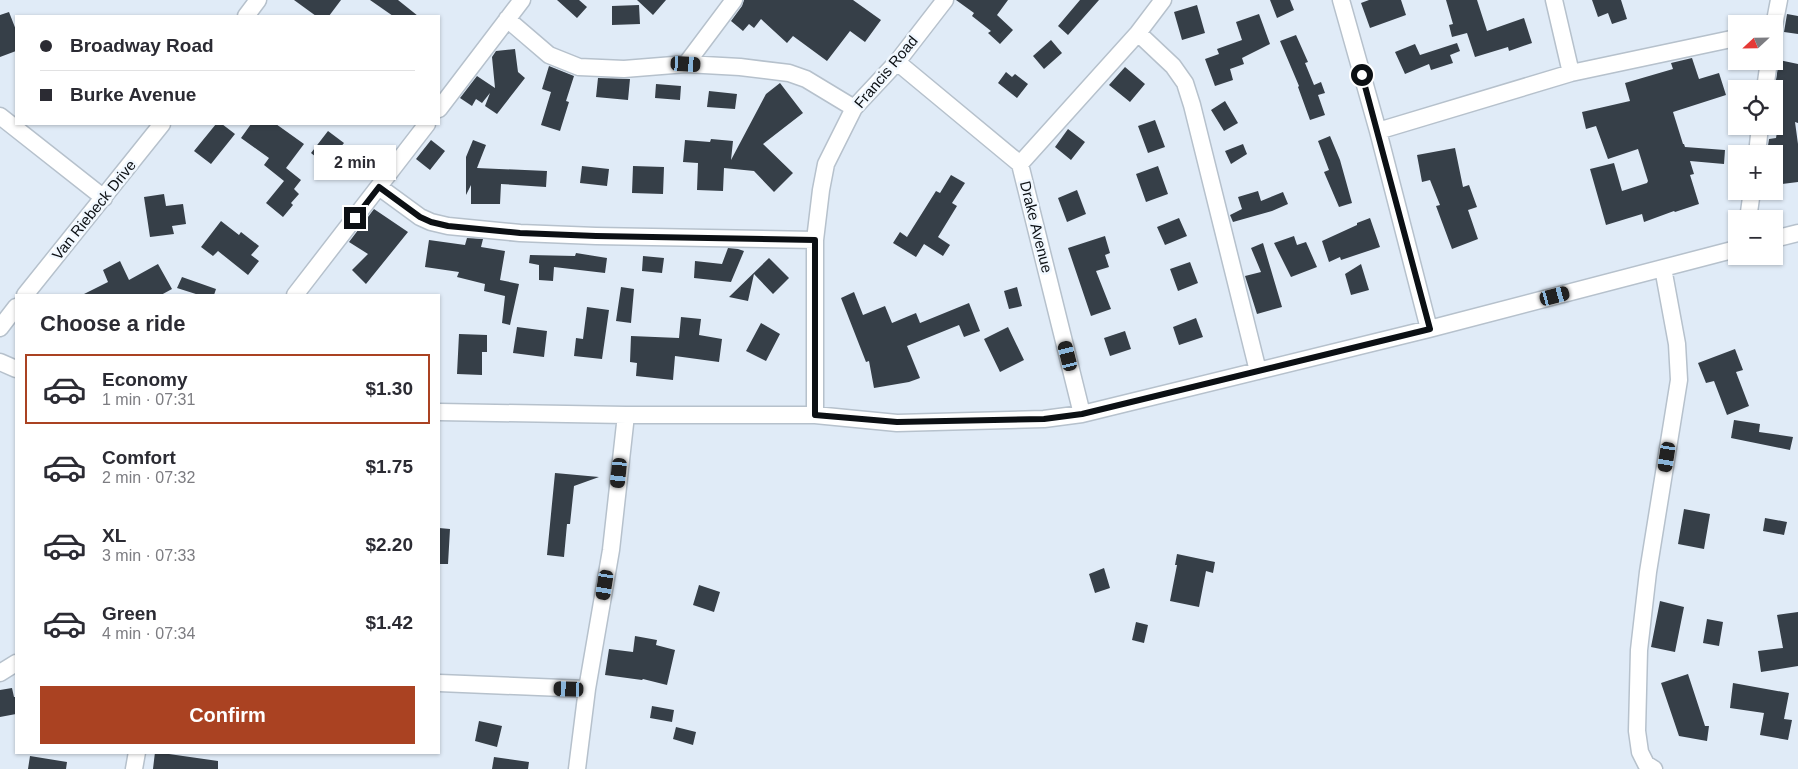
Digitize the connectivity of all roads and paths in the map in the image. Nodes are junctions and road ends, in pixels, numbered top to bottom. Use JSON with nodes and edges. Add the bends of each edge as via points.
{"nodes":[{"id":1,"x":258,"y":0,"type":"edge"},
{"id":2,"x":522,"y":0,"type":"edge"},
{"id":3,"x":734,"y":0,"type":"edge"},
{"id":4,"x":944,"y":0,"type":"edge"},
{"id":5,"x":1163,"y":0,"type":"edge"},
{"id":6,"x":1341,"y":0,"type":"edge"},
{"id":7,"x":1554,"y":0,"type":"edge"},
{"id":8,"x":1779,"y":0,"type":"edge"},
{"id":9,"x":247,"y":15,"type":"edge"},
{"id":10,"x":1776,"y":15,"type":"edge"},
{"id":11,"x":507,"y":19,"type":"junction"},
{"id":12,"x":1138,"y":33,"type":"junction"},
{"id":13,"x":1728,"y":40,"type":"edge"},
{"id":14,"x":897,"y":62,"type":"junction"},
{"id":15,"x":686,"y":64,"type":"junction"},
{"id":16,"x":1571,"y":73,"type":"junction"},
{"id":17,"x":440,"y":108,"type":"edge"},
{"id":18,"x":854,"y":108,"type":"junction"},
{"id":19,"x":0,"y":116,"type":"edge"},
{"id":20,"x":161,"y":125,"type":"edge"},
{"id":21,"x":426,"y":125,"type":"edge"},
{"id":22,"x":1378,"y":130,"type":"junction"},
{"id":23,"x":1020,"y":164,"type":"junction"},
{"id":24,"x":379,"y":187,"type":"junction"},
{"id":25,"x":104,"y":198,"type":"junction"},
{"id":26,"x":1798,"y":233,"type":"edge"},
{"id":27,"x":1783,"y":237,"type":"edge"},
{"id":28,"x":815,"y":240,"type":"junction"},
{"id":29,"x":1728,"y":251,"type":"edge"},
{"id":30,"x":1663,"y":268,"type":"junction"},
{"id":31,"x":26,"y":294,"type":"edge"},
{"id":32,"x":296,"y":294,"type":"edge"},
{"id":33,"x":15,"y":308,"type":"edge"},
{"id":34,"x":0,"y":328,"type":"edge"},
{"id":35,"x":1430,"y":329,"type":"junction"},
{"id":36,"x":0,"y":362,"type":"edge"},
{"id":37,"x":15,"y":369,"type":"edge"},
{"id":38,"x":1258,"y":371,"type":"junction"},
{"id":39,"x":440,"y":412,"type":"edge"},
{"id":40,"x":1082,"y":414,"type":"junction"},
{"id":41,"x":626,"y":415,"type":"junction"},
{"id":42,"x":815,"y":415,"type":"junction"},
{"id":43,"x":15,"y":664,"type":"edge"},
{"id":44,"x":0,"y":673,"type":"edge"},
{"id":45,"x":440,"y":683,"type":"edge"},
{"id":46,"x":587,"y":689,"type":"junction"},
{"id":47,"x":137,"y":754,"type":"edge"},
{"id":48,"x":134,"y":769,"type":"edge"},
{"id":49,"x":577,"y":769,"type":"edge"},
{"id":50,"x":1654,"y":769,"type":"edge"}],
"edges":[{"from":1,"to":9,"type":"street"},
{"from":2,"to":11,"type":"street"},
{"from":3,"to":15,"type":"street"},
{"from":4,"to":14,"type":"street","name":"Francis Road"},
{"from":5,"to":12,"type":"street","name":"Drake Avenue"},
{"from":6,"to":22,"type":"street"},
{"from":7,"to":16,"type":"street"},
{"from":8,"to":10,"type":"street"},
{"from":11,"to":15,"type":"street","via":[[549,55],[579,67],[624,69]]},
{"from":11,"to":17,"type":"street"},
{"from":12,"to":23,"type":"street","name":"Drake Avenue"},
{"from":12,"to":38,"type":"street","via":[[1173,66],[1192,105]]},
{"from":13,"to":16,"type":"street"},
{"from":14,"to":18,"type":"street","name":"Francis Road"},
{"from":14,"to":23,"type":"street"},
{"from":15,"to":18,"type":"street","via":[[789,73],[806,79]]},
{"from":16,"to":22,"type":"street"},
{"from":18,"to":28,"type":"street","name":"Francis Road","via":[[826,164]]},
{"from":19,"to":25,"type":"street"},
{"from":20,"to":25,"type":"street","name":"Van Riebeck Drive"},
{"from":21,"to":24,"type":"street"},
{"from":22,"to":35,"type":"street"},
{"from":23,"to":40,"type":"street","name":"Drake Avenue"},
{"from":24,"to":28,"type":"street","via":[[420,217],[448,226],[596,236]]},
{"from":24,"to":32,"type":"street"},
{"from":25,"to":31,"type":"street","name":"Van Riebeck Drive"},
{"from":26,"to":27,"type":"street"},
{"from":28,"to":42,"type":"street","name":"Francis Road"},
{"from":29,"to":30,"type":"street"},
{"from":30,"to":35,"type":"street"},
{"from":30,"to":50,"type":"street","via":[[1677,344],[1679,380],[1638,650],[1637,731],[1640,752],[1646,764]]},
{"from":33,"to":34,"type":"street"},
{"from":35,"to":38,"type":"street"},
{"from":36,"to":37,"type":"street"},
{"from":38,"to":40,"type":"street"},
{"from":39,"to":41,"type":"street"},
{"from":40,"to":42,"type":"street","via":[[1044,419],[897,422]]},
{"from":41,"to":42,"type":"street"},
{"from":41,"to":46,"type":"street","via":[[611,550]]},
{"from":43,"to":44,"type":"street"},
{"from":45,"to":46,"type":"street"},
{"from":46,"to":49,"type":"street"},
{"from":47,"to":48,"type":"street"}]}
